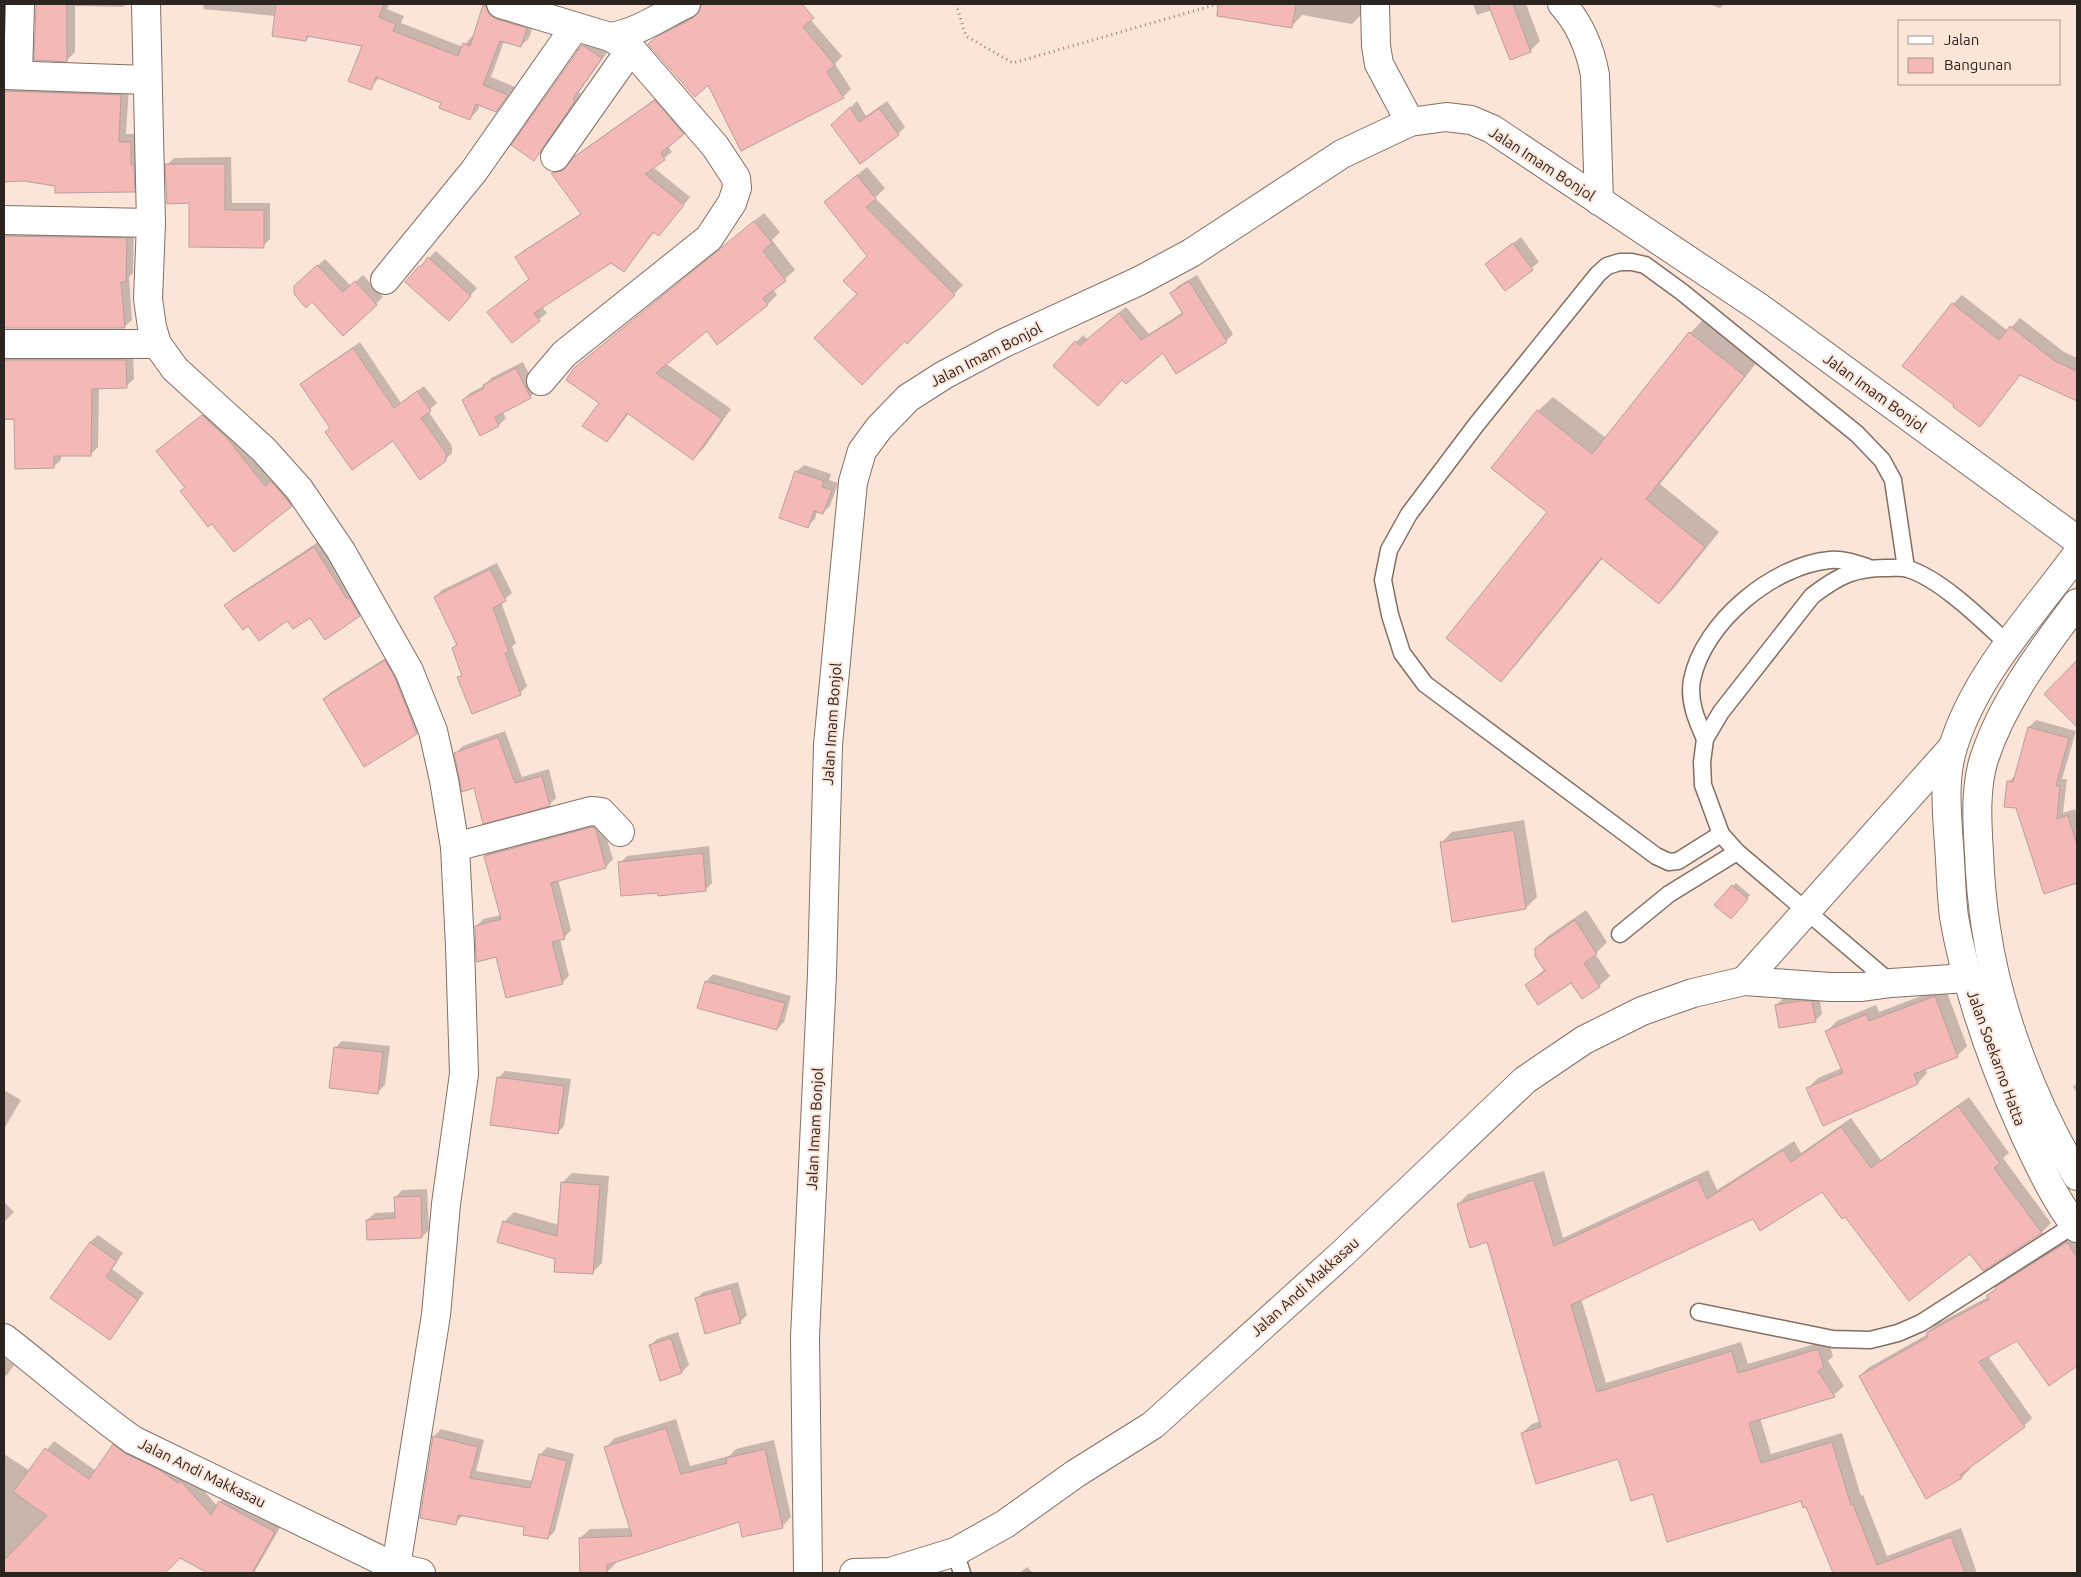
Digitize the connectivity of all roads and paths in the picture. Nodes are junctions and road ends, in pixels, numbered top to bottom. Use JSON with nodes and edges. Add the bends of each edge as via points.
{"nodes":[{"id":1,"x":20,"y":4,"type":"edge"},
{"id":2,"x":146,"y":4,"type":"edge"},
{"id":3,"x":500,"y":4,"type":"edge"},
{"id":4,"x":686,"y":4,"type":"edge"},
{"id":5,"x":956,"y":4,"type":"edge"},
{"id":6,"x":1218,"y":4,"type":"edge"},
{"id":7,"x":1375,"y":4,"type":"edge"},
{"id":8,"x":1562,"y":4,"type":"edge"},
{"id":9,"x":575,"y":27,"type":"junction"},
{"id":10,"x":620,"y":43,"type":"junction"},
{"id":11,"x":11,"y":75,"type":"edge"},
{"id":12,"x":147,"y":80,"type":"junction"},
{"id":13,"x":1410,"y":122,"type":"junction"},
{"id":14,"x":555,"y":157,"type":"dead end"},
{"id":15,"x":1599,"y":201,"type":"junction"},
{"id":16,"x":4,"y":220,"type":"edge"},
{"id":17,"x":151,"y":223,"type":"junction"},
{"id":18,"x":385,"y":280,"type":"dead end"},
{"id":19,"x":4,"y":344,"type":"edge"},
{"id":20,"x":157,"y":344,"type":"junction"},
{"id":21,"x":541,"y":381,"type":"dead end"},
{"id":22,"x":2077,"y":540,"type":"edge"},
{"id":23,"x":2077,"y":554,"type":"edge"},
{"id":24,"x":1870,"y":568,"type":"junction"},
{"id":25,"x":1906,"y":568,"type":"junction"},
{"id":26,"x":2077,"y":603,"type":"edge"},
{"id":27,"x":2008,"y":644,"type":"junction"},
{"id":28,"x":1706,"y":738,"type":"junction"},
{"id":29,"x":1952,"y":748,"type":"junction"},
{"id":30,"x":620,"y":832,"type":"dead end"},
{"id":31,"x":1721,"y":834,"type":"junction"},
{"id":32,"x":455,"y":847,"type":"junction"},
{"id":33,"x":1737,"y":852,"type":"junction"},
{"id":34,"x":1807,"y":911,"type":"junction"},
{"id":35,"x":1620,"y":934,"type":"dead end"},
{"id":36,"x":1967,"y":978,"type":"junction"},
{"id":37,"x":1744,"y":981,"type":"junction"},
{"id":38,"x":1891,"y":983,"type":"junction"},
{"id":39,"x":1998,"y":983,"type":"junction"},
{"id":40,"x":2077,"y":1176,"type":"edge"},
{"id":41,"x":2076,"y":1225,"type":"edge"},
{"id":42,"x":1699,"y":1312,"type":"dead end"},
{"id":43,"x":4,"y":1338,"type":"edge"},
{"id":44,"x":959,"y":1563,"type":"edge"},
{"id":45,"x":912,"y":1569,"type":"edge"},
{"id":46,"x":404,"y":1571,"type":"edge"},
{"id":47,"x":808,"y":1573,"type":"edge"},
{"id":48,"x":854,"y":1573,"type":"edge"}],
"edges":[{"from":1,"to":11,"type":"street"},
{"from":2,"to":12,"type":"street"},
{"from":3,"to":9,"type":"street"},
{"from":4,"to":10,"type":"street","via":[[629,32]]},
{"from":5,"to":6,"type":"path","via":[[966,36],[1013,63]]},
{"from":7,"to":13,"type":"street","via":[[1378,64]]},
{"from":8,"to":15,"type":"street","via":[[1573,16],[1592,57]]},
{"from":9,"to":10,"type":"street"},
{"from":9,"to":18,"type":"street","via":[[474,171]]},
{"from":10,"to":14,"type":"street"},
{"from":10,"to":21,"type":"street","via":[[715,146],[736,178],[737,188],[710,238],[564,354]]},
{"from":11,"to":12,"type":"street"},
{"from":12,"to":17,"type":"street"},
{"from":13,"to":15,"type":"street","name":"Jalan Imam Bonjol","via":[[1446,117],[1471,120],[1492,129]]},
{"from":13,"to":47,"type":"street","name":"Jalan Imam Bonjol","via":[[1342,154],[1191,253],[944,375],[908,398],[878,428],[862,451],[853,482],[828,745],[822,974],[805,1338]]},
{"from":15,"to":22,"type":"street","name":"Jalan Imam Bonjol","via":[[1760,308]]},
{"from":16,"to":17,"type":"street"},
{"from":17,"to":20,"type":"street","via":[[148,299]]},
{"from":19,"to":20,"type":"street"},
{"from":20,"to":32,"type":"street","via":[[175,369],[264,450],[299,489],[341,551],[409,671],[433,731]]},
{"from":23,"to":27,"type":"street","name":"Jalan Soekarno Hatta"},
{"from":24,"to":25,"type":"lane"},
{"from":24,"to":28,"type":"lane","via":[[1850,572],[1812,596],[1721,712]]},
{"from":24,"to":28,"type":"lane","via":[[1850,561],[1812,563],[1768,582],[1746,598],[1702,652],[1691,682],[1696,719]]},
{"from":25,"to":27,"type":"lane","via":[[1934,581]]},
{"from":25,"to":31,"type":"lane","via":[[1893,480],[1882,460],[1857,434],[1682,292],[1645,265],[1632,262],[1607,266],[1598,274],[1409,514],[1389,550],[1383,580],[1402,653],[1426,684],[1656,856],[1668,862],[1678,861]]},
{"from":26,"to":39,"type":"street","name":"Jalan Soekarno Hatta","via":[[2022,680],[1996,727],[1984,760],[1978,789],[1981,886]]},
{"from":27,"to":29,"type":"street","name":"Jalan Soekarno Hatta","via":[[1973,700]]},
{"from":28,"to":31,"type":"lane","via":[[1703,785]]},
{"from":29,"to":34,"type":"street"},
{"from":29,"to":36,"type":"street","name":"Jalan Soekarno Hatta","via":[[1946,786],[1947,818],[1954,915]]},
{"from":30,"to":32,"type":"street","via":[[601,812],[591,811]]},
{"from":31,"to":33,"type":"lane"},
{"from":32,"to":46,"type":"street","via":[[464,1074]]},
{"from":33,"to":34,"type":"lane"},
{"from":33,"to":35,"type":"lane","via":[[1668,894]]},
{"from":34,"to":37,"type":"street"},
{"from":34,"to":38,"type":"lane"},
{"from":36,"to":38,"type":"street","name":"Jalan Andi Makkasau"},
{"from":36,"to":39,"type":"street","name":"Jalan Andi Makkasau"},
{"from":36,"to":41,"type":"street","name":"Jalan Soekarno Hatta","via":[[1982,1030],[2014,1110],[2047,1179]]},
{"from":37,"to":38,"type":"street","name":"Jalan Andi Makkasau","via":[[1830,987]]},
{"from":37,"to":44,"type":"street","name":"Jalan Andi Makkasau","via":[[1693,993],[1642,1011],[1584,1040],[1525,1080],[1342,1254],[1153,1425],[1004,1524]]},
{"from":39,"to":40,"type":"street","name":"Jalan Soekarno Hatta","via":[[2032,1083]]},
{"from":41,"to":42,"type":"lane","via":[[1921,1322],[1870,1340],[1833,1340]]},
{"from":43,"to":46,"type":"street","name":"Jalan Andi Makkasau","via":[[133,1440]]},
{"from":44,"to":45,"type":"street","name":"Jalan Andi Makkasau"},
{"from":45,"to":48,"type":"street","name":"Jalan Andi Makkasau"}]}
